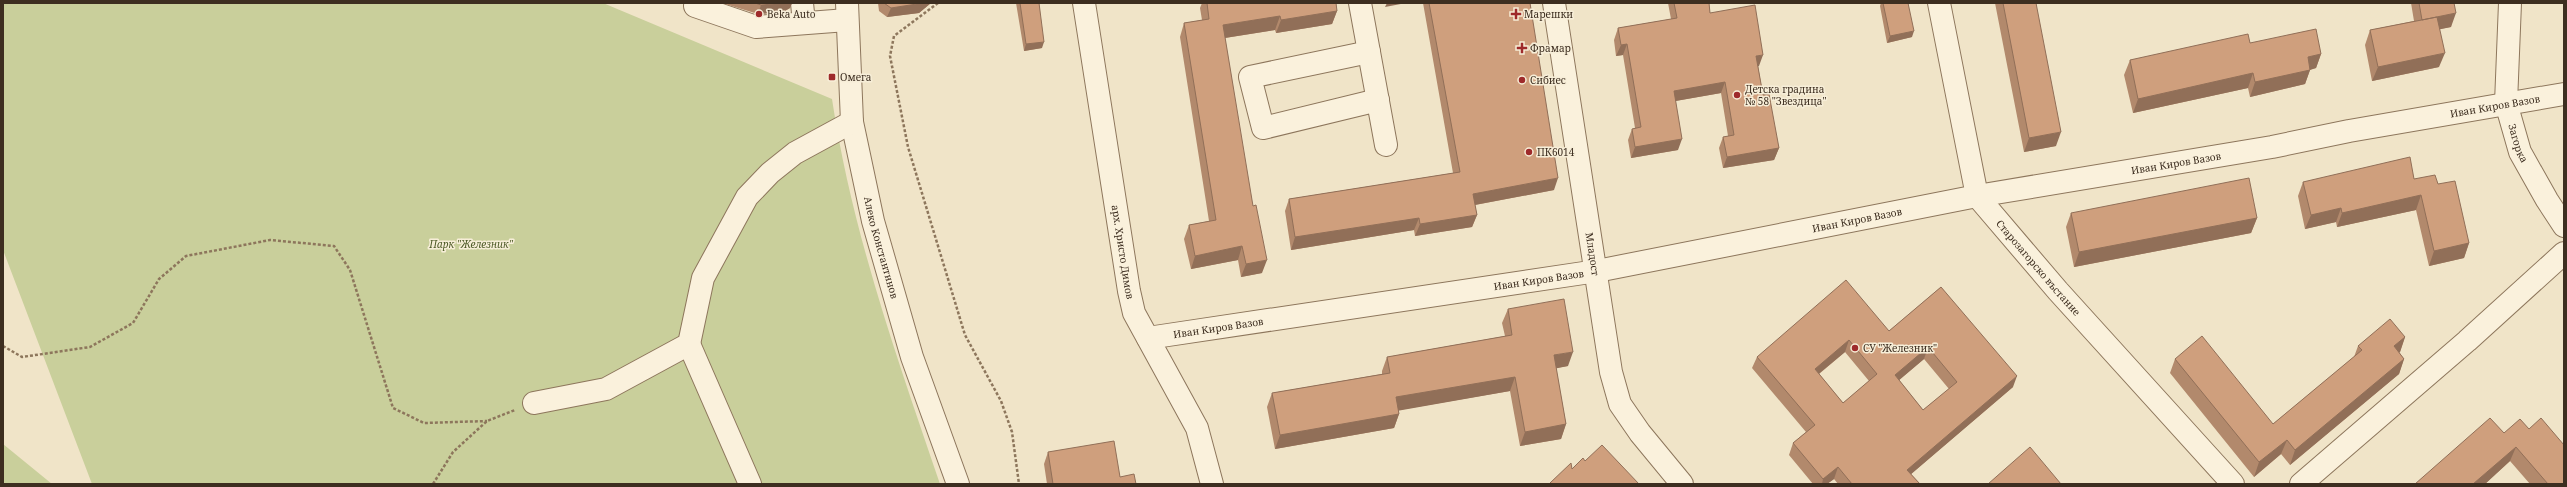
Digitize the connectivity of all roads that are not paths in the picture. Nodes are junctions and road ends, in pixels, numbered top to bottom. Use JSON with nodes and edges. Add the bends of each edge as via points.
{"nodes":[{"id":1,"x":1084,"y":3,"type":"edge"},
{"id":2,"x":1360,"y":3,"type":"edge"},
{"id":3,"x":1554,"y":3,"type":"edge"},
{"id":4,"x":1939,"y":3,"type":"edge"},
{"id":5,"x":2510,"y":3,"type":"edge"},
{"id":6,"x":695,"y":6,"type":"dead end"},
{"id":7,"x":847,"y":11,"type":"edge"},
{"id":8,"x":803,"y":13,"type":"edge"},
{"id":9,"x":1369,"y":52,"type":"junction"},
{"id":10,"x":2564,"y":94,"type":"edge"},
{"id":11,"x":1378,"y":100,"type":"junction"},
{"id":12,"x":2506,"y":103,"type":"junction"},
{"id":13,"x":852,"y":122,"type":"junction"},
{"id":14,"x":1386,"y":145,"type":"dead end"},
{"id":15,"x":1977,"y":196,"type":"junction"},
{"id":16,"x":2555,"y":199,"type":"edge"},
{"id":17,"x":2564,"y":226,"type":"edge"},
{"id":18,"x":2564,"y":254,"type":"edge"},
{"id":19,"x":1596,"y":271,"type":"junction"},
{"id":20,"x":1148,"y":338,"type":"junction"},
{"id":21,"x":689,"y":344,"type":"junction"},
{"id":22,"x":534,"y":403,"type":"road end"},
{"id":23,"x":750,"y":484,"type":"edge"},
{"id":24,"x":958,"y":484,"type":"edge"},
{"id":25,"x":1212,"y":484,"type":"edge"},
{"id":26,"x":1682,"y":484,"type":"edge"},
{"id":27,"x":2233,"y":484,"type":"edge"},
{"id":28,"x":2301,"y":484,"type":"edge"}],
"edges":[{"from":1,"to":20,"type":"street","name":"арх. Христо Димов","via":[[1129,292],[1134,313]]},
{"from":2,"to":9,"type":"street"},
{"from":3,"to":19,"type":"street","name":"Младост"},
{"from":4,"to":15,"type":"street","name":"Старозагорско въстание"},
{"from":5,"to":12,"type":"street","name":"Загорка"},
{"from":6,"to":8,"type":"street","via":[[756,27]]},
{"from":7,"to":8,"type":"street"},
{"from":7,"to":13,"type":"street","name":"Алеко Константинов"},
{"from":9,"to":11,"type":"street"},
{"from":9,"to":11,"type":"street","via":[[1250,77],[1263,128]]},
{"from":10,"to":12,"type":"street","name":"Иван Киров Вазов"},
{"from":11,"to":14,"type":"street"},
{"from":12,"to":15,"type":"street","name":"Иван Киров Вазов","via":[[2272,147]]},
{"from":12,"to":16,"type":"street","name":"Загорка","via":[[2520,152]]},
{"from":13,"to":21,"type":"street","via":[[795,153],[770,173],[747,197],[703,278]]},
{"from":13,"to":24,"type":"street","name":"Алеко Константинов","via":[[892,294]]},
{"from":15,"to":19,"type":"street","name":"Иван Киров Вазов"},
{"from":15,"to":27,"type":"street","name":"Старозагорско въстание","via":[[2058,291]]},
{"from":16,"to":17,"type":"street","name":"Загорка"},
{"from":18,"to":28,"type":"street"},
{"from":19,"to":20,"type":"street","name":"Иван Киров Вазов"},
{"from":19,"to":26,"type":"street","name":"Младост","via":[[1611,372],[1620,404]]},
{"from":20,"to":25,"type":"street","name":"арх. Христо Димов","via":[[1197,428]]},
{"from":21,"to":22,"type":"street","via":[[606,389]]},
{"from":21,"to":23,"type":"street"}]}
